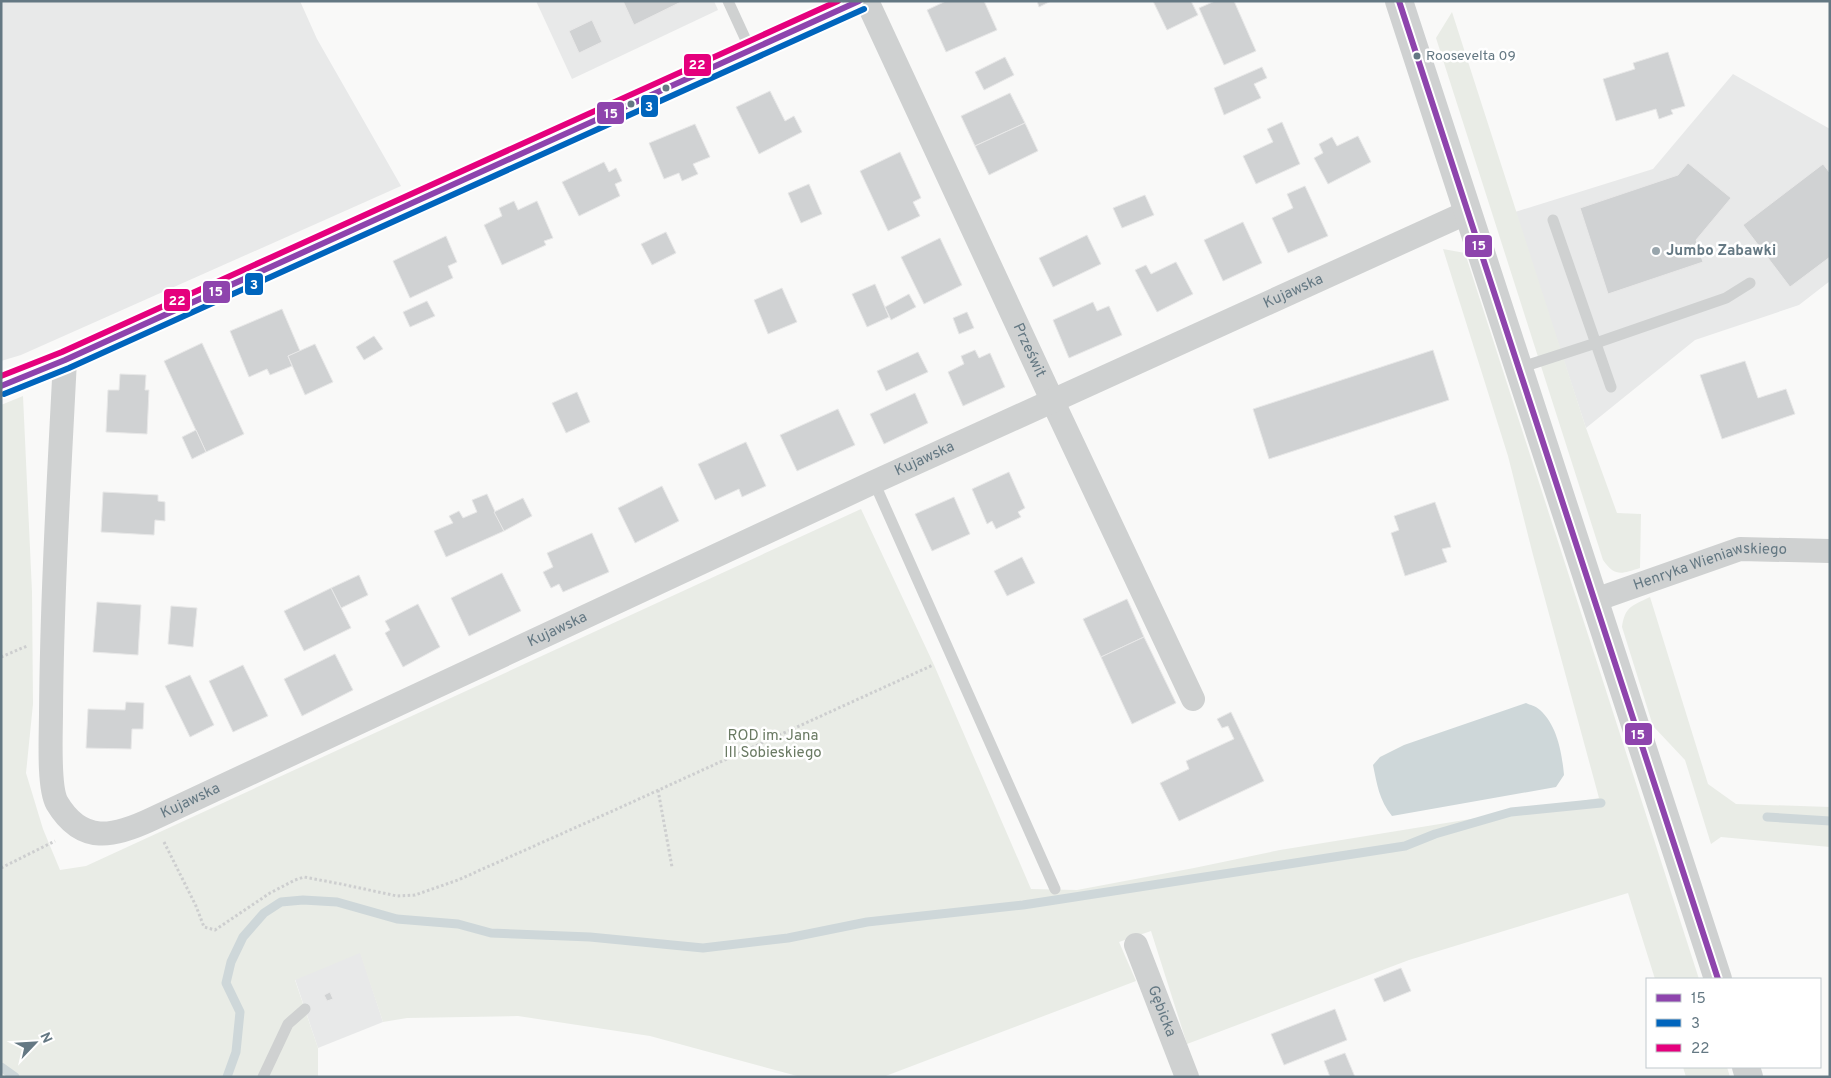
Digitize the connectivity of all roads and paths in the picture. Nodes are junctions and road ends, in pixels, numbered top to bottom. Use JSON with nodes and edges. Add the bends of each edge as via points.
{"nodes":[{"id":1,"x":728,"y":1,"type":"edge"},
{"id":2,"x":860,"y":1,"type":"edge"},
{"id":3,"x":868,"y":1,"type":"edge"},
{"id":4,"x":1406,"y":3,"type":"edge"},
{"id":5,"x":751,"y":51,"type":"junction"},
{"id":6,"x":1468,"y":212,"type":"junction"},
{"id":7,"x":1553,"y":220,"type":"dead end"},
{"id":8,"x":1750,"y":283,"type":"dead end"},
{"id":9,"x":1596,"y":343,"type":"junction"},
{"id":10,"x":65,"y":360,"type":"junction"},
{"id":11,"x":1520,"y":368,"type":"junction"},
{"id":12,"x":1,"y":386,"type":"edge"},
{"id":13,"x":1611,"y":387,"type":"dead end"},
{"id":14,"x":1053,"y":402,"type":"junction"},
{"id":15,"x":874,"y":482,"type":"junction"},
{"id":16,"x":1830,"y":551,"type":"edge"},
{"id":17,"x":1595,"y":600,"type":"junction"},
{"id":18,"x":950,"y":656,"type":"junction"},
{"id":19,"x":1193,"y":699,"type":"dead end"},
{"id":20,"x":658,"y":790,"type":"junction"},
{"id":21,"x":152,"y":820,"type":"junction"},
{"id":22,"x":76,"y":826,"type":"junction"},
{"id":23,"x":672,"y":866,"type":"dead end"},
{"id":24,"x":1,"y":868,"type":"edge"},
{"id":25,"x":1055,"y":889,"type":"dead end"},
{"id":26,"x":1136,"y":945,"type":"dead end"},
{"id":27,"x":1718,"y":978,"type":"edge"},
{"id":28,"x":305,"y":1009,"type":"dead end"},
{"id":29,"x":263,"y":1077,"type":"edge"},
{"id":30,"x":1187,"y":1077,"type":"edge"}],
"edges":[{"from":1,"to":5,"type":"lane"},
{"from":2,"to":5,"type":"street"},
{"from":3,"to":14,"type":"street","name":"Prześwit"},
{"from":4,"to":6,"type":"street"},
{"from":5,"to":10,"type":"street"},
{"from":6,"to":11,"type":"street"},
{"from":6,"to":14,"type":"street","name":"Kujawska"},
{"from":7,"to":9,"type":"lane"},
{"from":8,"to":9,"type":"lane","via":[[1726,298]]},
{"from":9,"to":11,"type":"lane"},
{"from":9,"to":13,"type":"lane"},
{"from":10,"to":12,"type":"street"},
{"from":10,"to":22,"type":"street","via":[[52,632],[51,772],[56,802]]},
{"from":11,"to":17,"type":"street"},
{"from":14,"to":15,"type":"street","name":"Kujawska"},
{"from":14,"to":19,"type":"street","name":"Prześwit"},
{"from":15,"to":18,"type":"lane"},
{"from":15,"to":21,"type":"street","name":"Kujawska"},
{"from":16,"to":17,"type":"street","name":"Henryka Wieniawskiego","via":[[1740,549]]},
{"from":17,"to":27,"type":"street"},
{"from":18,"to":20,"type":"path"},
{"from":18,"to":25,"type":"lane"},
{"from":20,"to":21,"type":"path","via":[[458,880],[415,895],[397,896],[304,878],[270,893],[215,930],[204,927]]},
{"from":20,"to":23,"type":"path"},
{"from":21,"to":22,"type":"street","name":"Kujawska","via":[[128,831],[101,835]]},
{"from":22,"to":24,"type":"path","via":[[50,845]]},
{"from":26,"to":30,"type":"street","name":"Gębicka"},
{"from":28,"to":29,"type":"lane","via":[[288,1024]]}]}
